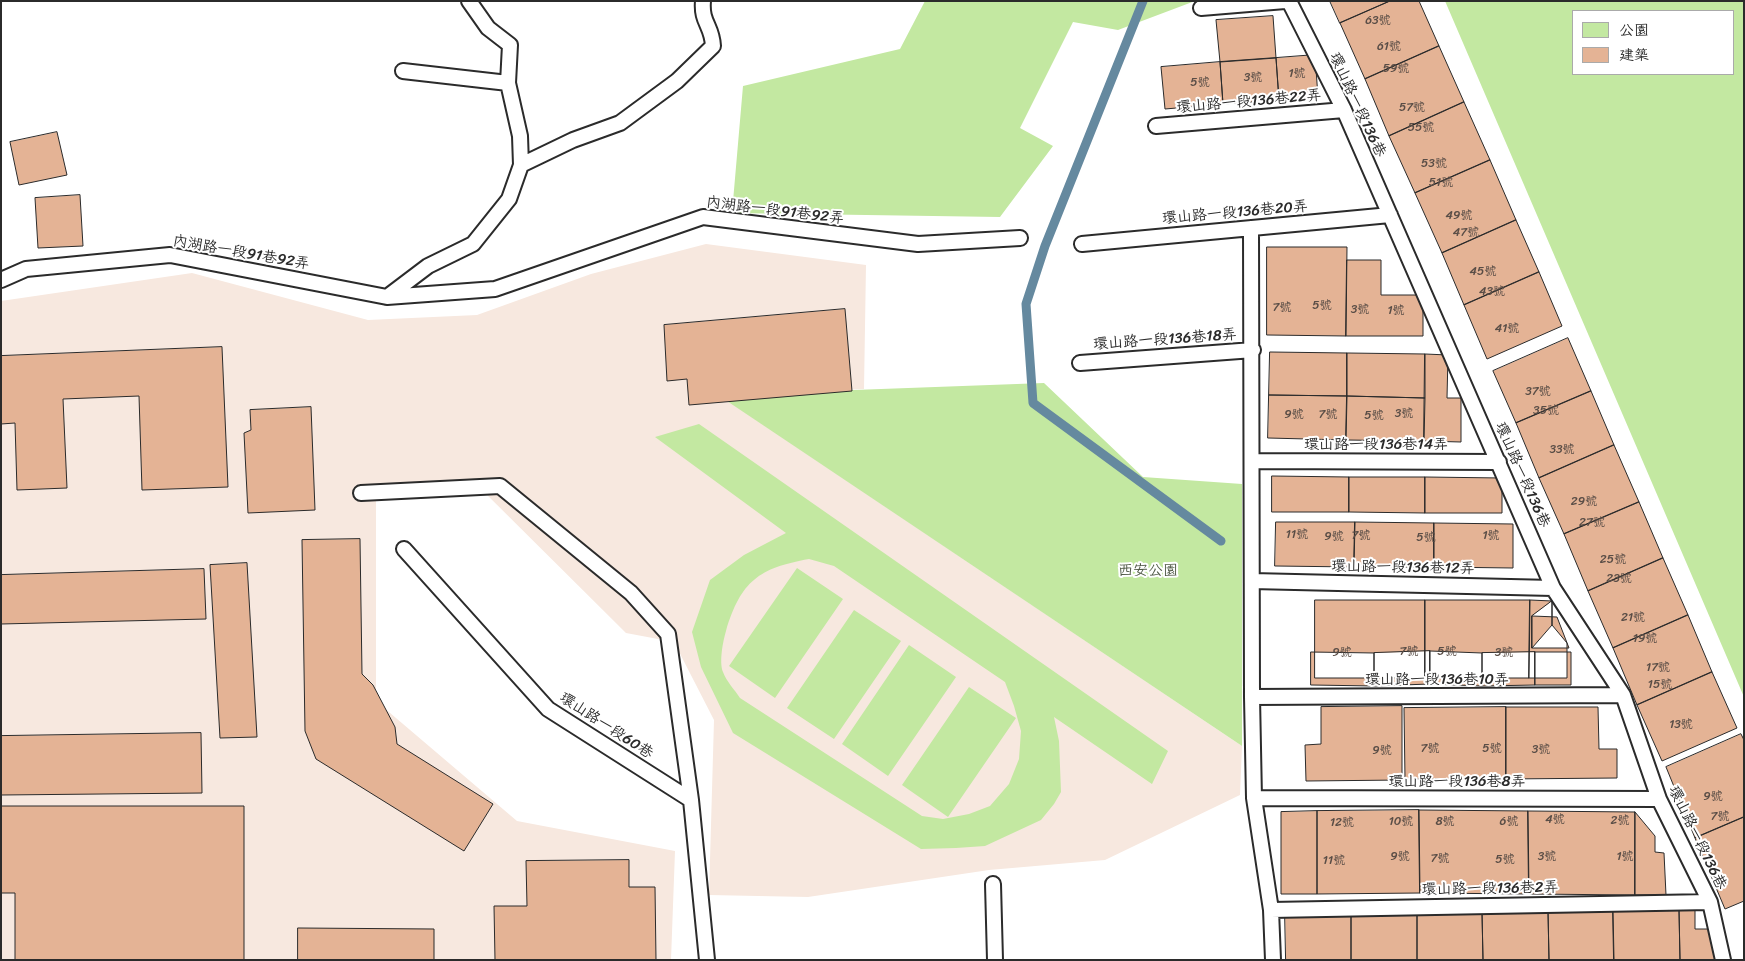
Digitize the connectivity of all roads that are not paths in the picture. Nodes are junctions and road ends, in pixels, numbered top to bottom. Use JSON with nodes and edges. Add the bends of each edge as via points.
{"nodes":[{"id":1,"x":468,"y":1,"type":"edge"},
{"id":2,"x":703,"y":1,"type":"edge"},
{"id":3,"x":1287,"y":1,"type":"edge"},
{"id":4,"x":1201,"y":8,"type":"dead end"},
{"id":5,"x":403,"y":71,"type":"dead end"},
{"id":6,"x":508,"y":83,"type":"junction"},
{"id":7,"x":1344,"y":110,"type":"junction"},
{"id":8,"x":1156,"y":126,"type":"dead end"},
{"id":9,"x":521,"y":165,"type":"junction"},
{"id":10,"x":1390,"y":215,"type":"junction"},
{"id":11,"x":1251,"y":228,"type":"junction"},
{"id":12,"x":1020,"y":238,"type":"dead end"},
{"id":13,"x":1082,"y":244,"type":"dead end"},
{"id":14,"x":1,"y":280,"type":"edge"},
{"id":15,"x":387,"y":297,"type":"junction"},
{"id":16,"x":1252,"y":350,"type":"junction"},
{"id":17,"x":1080,"y":363,"type":"dead end"},
{"id":18,"x":1253,"y":461,"type":"junction"},
{"id":19,"x":1499,"y":462,"type":"junction"},
{"id":20,"x":361,"y":493,"type":"dead end"},
{"id":21,"x":404,"y":549,"type":"dead end"},
{"id":22,"x":1252,"y":582,"type":"junction"},
{"id":23,"x":1553,"y":588,"type":"junction"},
{"id":24,"x":1623,"y":695,"type":"junction"},
{"id":25,"x":1252,"y":697,"type":"junction"},
{"id":26,"x":1254,"y":798,"type":"junction"},
{"id":27,"x":1659,"y":799,"type":"junction"},
{"id":28,"x":691,"y":800,"type":"junction"},
{"id":29,"x":993,"y":884,"type":"dead end"},
{"id":30,"x":1710,"y":902,"type":"junction"},
{"id":31,"x":1271,"y":910,"type":"junction"},
{"id":32,"x":707,"y":960,"type":"edge"},
{"id":33,"x":995,"y":960,"type":"edge"},
{"id":34,"x":1273,"y":960,"type":"edge"},
{"id":35,"x":1723,"y":960,"type":"edge"}],
"edges":[{"from":1,"to":6,"type":"lane","via":[[488,28],[510,45]]},
{"from":2,"to":9,"type":"lane","via":[[702,16],[712,31],[713,46],[677,81],[620,123],[573,140]]},
{"from":3,"to":4,"type":"lane"},
{"from":3,"to":7,"type":"lane","name":"環山路一段136巷"},
{"from":5,"to":6,"type":"lane"},
{"from":6,"to":9,"type":"lane","via":[[520,136]]},
{"from":7,"to":8,"type":"lane","name":"環山路一段136巷22弄"},
{"from":7,"to":10,"type":"lane","name":"環山路一段136巷"},
{"from":9,"to":15,"type":"lane","via":[[508,199],[473,244],[428,266]]},
{"from":10,"to":11,"type":"lane","name":"環山路一段136巷20弄"},
{"from":10,"to":19,"type":"lane","name":"環山路一段136巷"},
{"from":11,"to":13,"type":"lane","name":"環山路一段136巷20弄"},
{"from":11,"to":16,"type":"lane"},
{"from":12,"to":15,"type":"lane","name":"內湖路一段91巷92弄","via":[[918,244],[703,216],[495,289]]},
{"from":14,"to":15,"type":"lane","name":"內湖路一段91巷92弄","via":[[26,269],[170,255]]},
{"from":16,"to":17,"type":"lane","name":"環山路一段136巷18弄"},
{"from":16,"to":18,"type":"lane"},
{"from":18,"to":19,"type":"lane","name":"環山路一段136巷14弄"},
{"from":18,"to":22,"type":"lane"},
{"from":19,"to":23,"type":"lane","name":"環山路一段136巷"},
{"from":20,"to":28,"type":"lane","via":[[500,486],[631,593],[668,634]]},
{"from":21,"to":28,"type":"lane","name":"環山路一段60巷","via":[[548,709]]},
{"from":22,"to":23,"type":"lane","name":"環山路一段136巷12弄"},
{"from":22,"to":25,"type":"lane"},
{"from":23,"to":24,"type":"lane","name":"環山路一段136巷"},
{"from":24,"to":25,"type":"lane","name":"環山路一段136巷10弄"},
{"from":24,"to":27,"type":"lane","name":"環山路一段136巷"},
{"from":25,"to":26,"type":"lane"},
{"from":26,"to":27,"type":"lane","name":"環山路一段136巷8弄"},
{"from":26,"to":31,"type":"lane"},
{"from":27,"to":30,"type":"lane","name":"環山路一段136巷"},
{"from":28,"to":32,"type":"lane"},
{"from":29,"to":33,"type":"lane"},
{"from":30,"to":31,"type":"lane","name":"環山路一段136巷2弄"},
{"from":30,"to":35,"type":"lane","name":"環山路一段136巷"},
{"from":31,"to":34,"type":"lane"}]}
